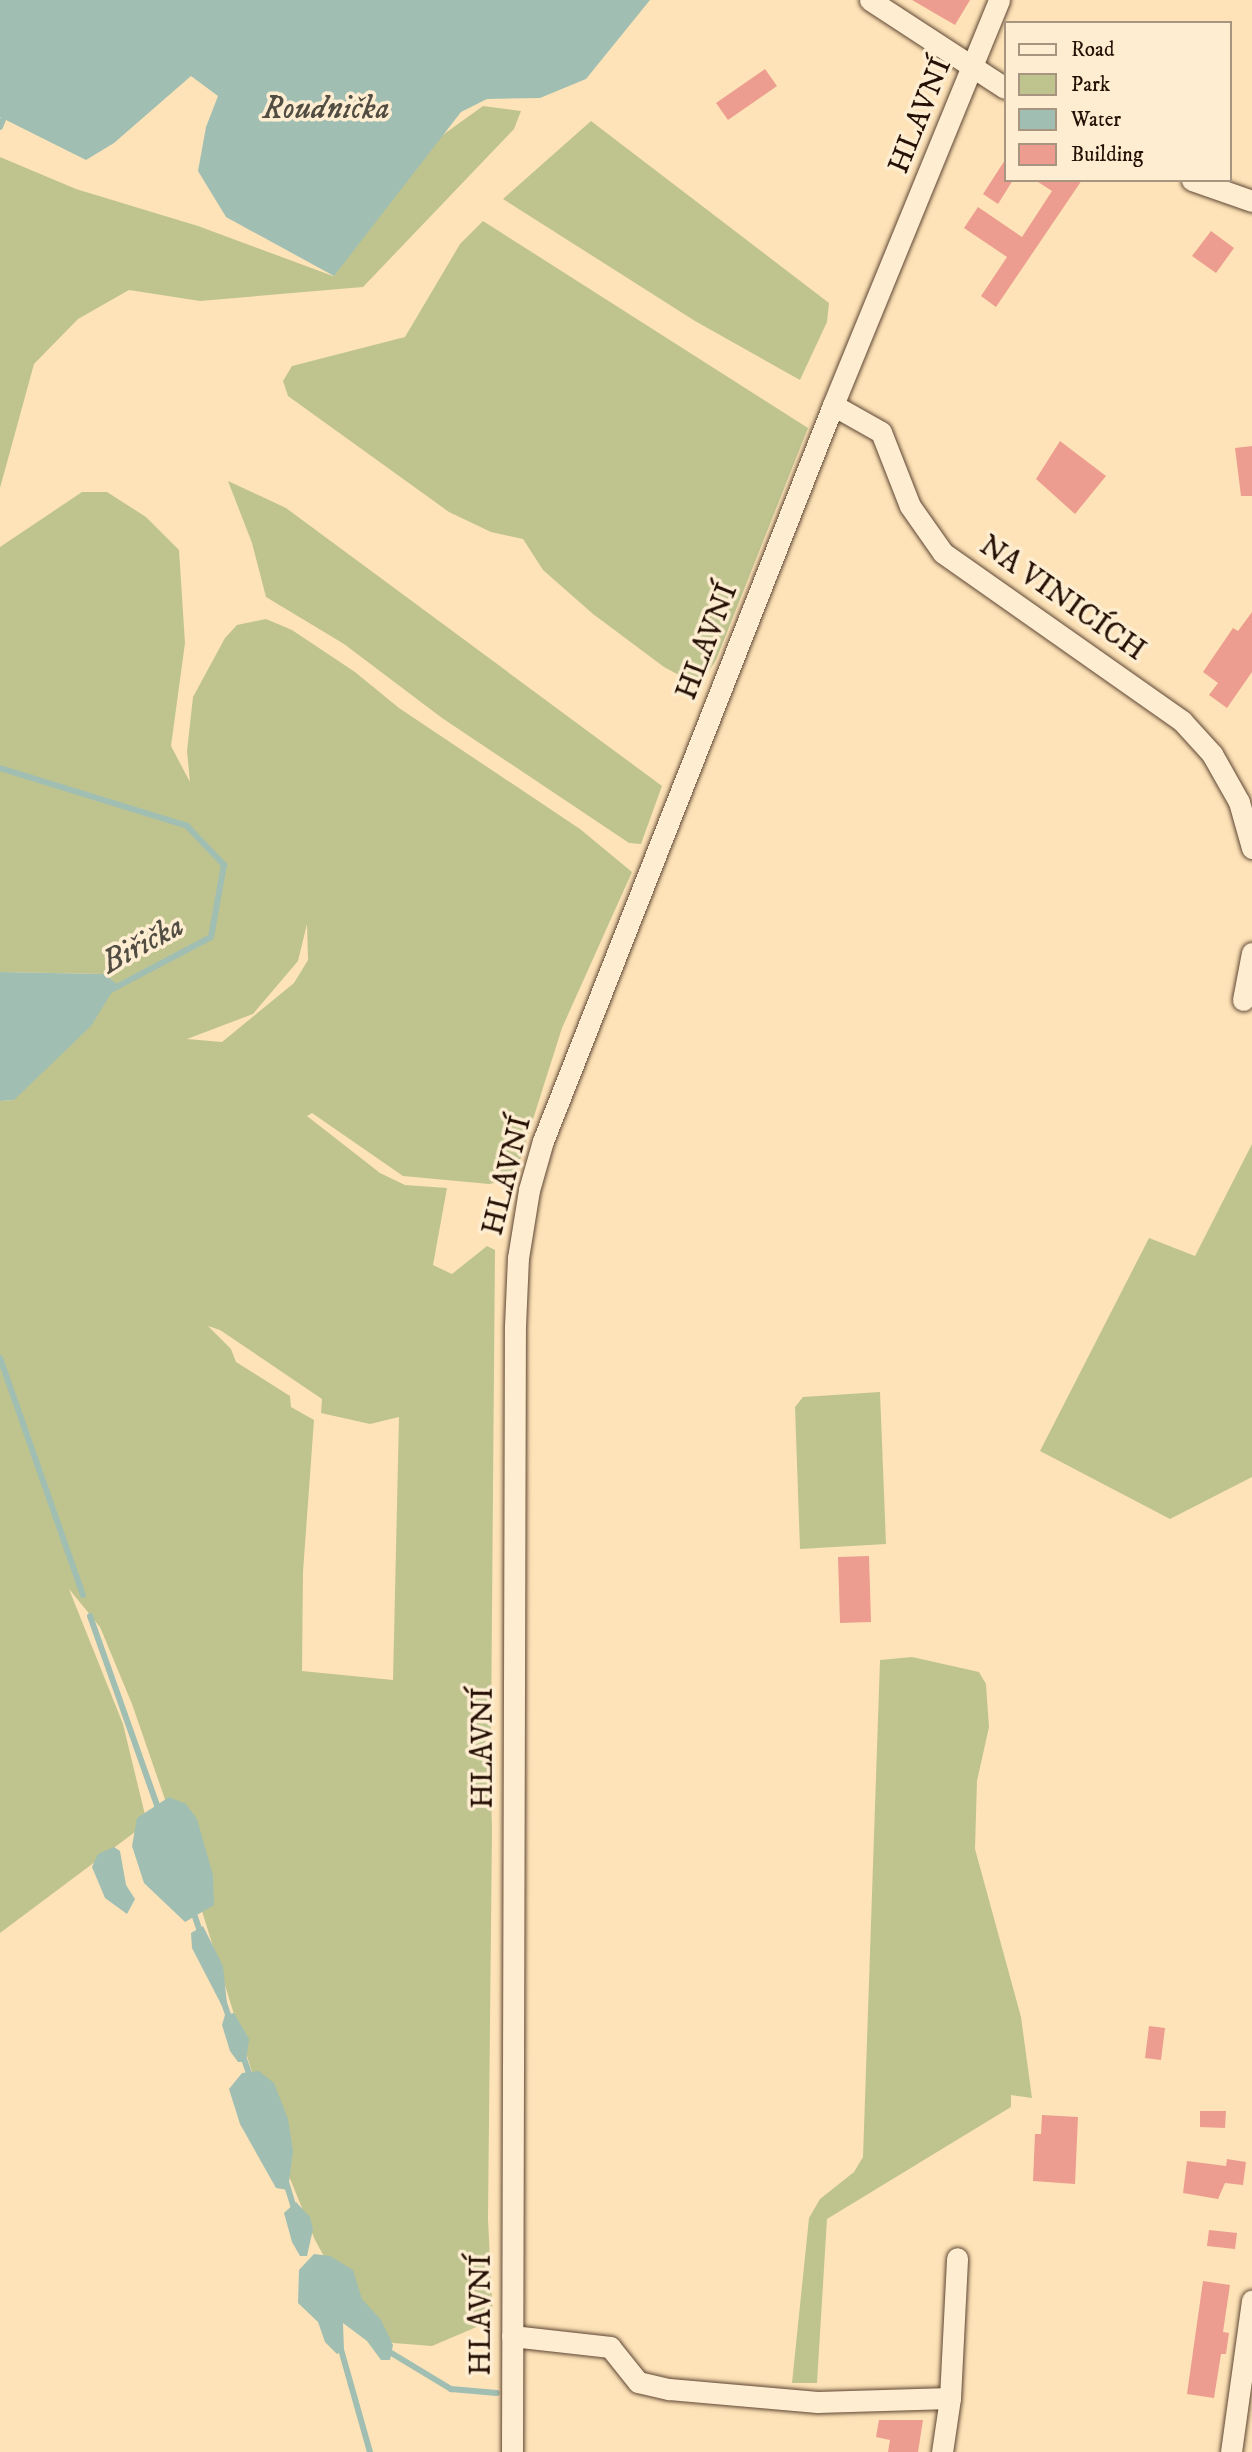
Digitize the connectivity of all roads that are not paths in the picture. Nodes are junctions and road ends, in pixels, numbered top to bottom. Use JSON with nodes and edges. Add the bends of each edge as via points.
{"nodes":[{"id":1,"x":870,"y":0,"type":"edge"},
{"id":2,"x":999,"y":0,"type":"edge"},
{"id":3,"x":973,"y":68,"type":"junction"},
{"id":4,"x":1004,"y":87,"type":"edge"},
{"id":5,"x":1198,"y":182,"type":"edge"},
{"id":6,"x":1252,"y":201,"type":"edge"},
{"id":7,"x":833,"y":405,"type":"junction"},
{"id":8,"x":1252,"y":848,"type":"edge"},
{"id":9,"x":1252,"y":953,"type":"edge"},
{"id":10,"x":1243,"y":1000,"type":"dead end"},
{"id":11,"x":957,"y":2258,"type":"dead end"},
{"id":12,"x":1252,"y":2300,"type":"edge"},
{"id":13,"x":512,"y":2336,"type":"junction"},
{"id":14,"x":950,"y":2398,"type":"junction"},
{"id":15,"x":512,"y":2452,"type":"edge"},
{"id":16,"x":942,"y":2452,"type":"edge"},
{"id":17,"x":1231,"y":2452,"type":"edge"}],
"edges":[{"from":1,"to":3,"type":"street"},
{"from":2,"to":3,"type":"street","name":"HLAVNÍ"},
{"from":3,"to":4,"type":"street"},
{"from":3,"to":7,"type":"street","name":"HLAVNÍ"},
{"from":5,"to":6,"type":"street"},
{"from":7,"to":8,"type":"street","name":"NA VINICÍCH","via":[[881,432],[910,506],[943,553],[1182,721],[1212,754],[1239,802]]},
{"from":7,"to":13,"type":"street","name":"HLAVNÍ","via":[[543,1140],[518,1258]]},
{"from":9,"to":10,"type":"street"},
{"from":11,"to":14,"type":"street"},
{"from":12,"to":17,"type":"street"},
{"from":13,"to":14,"type":"street","via":[[610,2347],[638,2382],[669,2389],[817,2402]]},
{"from":13,"to":15,"type":"street","name":"HLAVNÍ"},
{"from":14,"to":16,"type":"street"}]}
